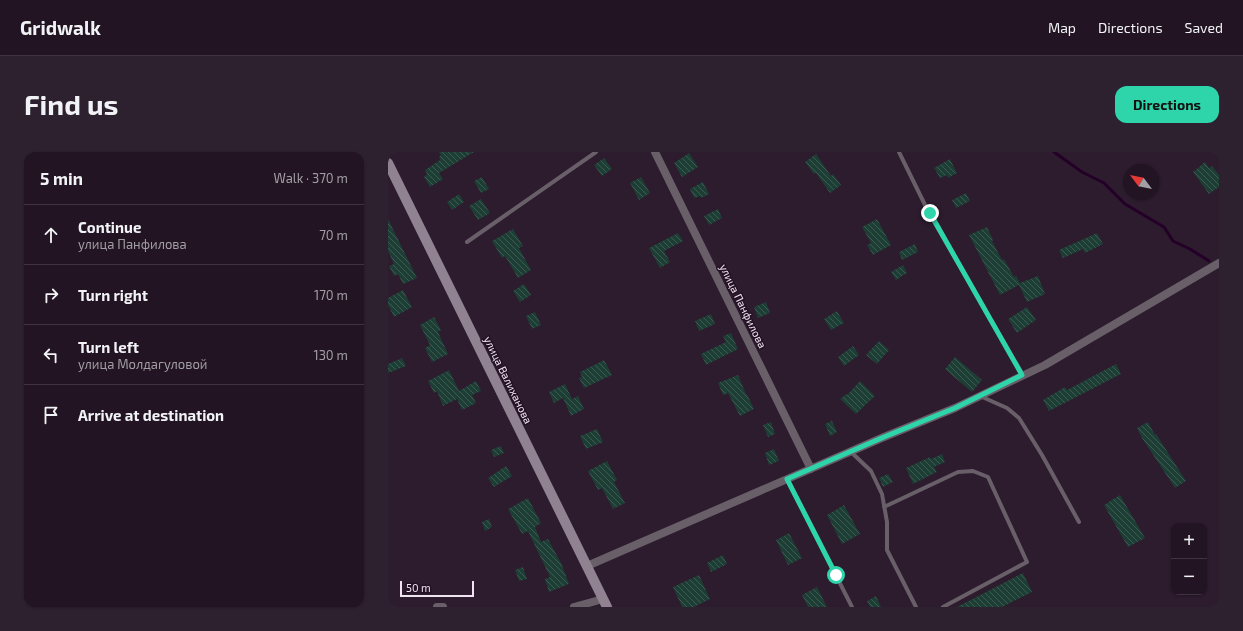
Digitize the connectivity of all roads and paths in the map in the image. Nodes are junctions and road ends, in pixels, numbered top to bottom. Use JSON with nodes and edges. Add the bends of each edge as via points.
{"nodes":[{"id":1,"x":596,"y":152,"type":"edge"},
{"id":2,"x":655,"y":152,"type":"edge"},
{"id":3,"x":899,"y":152,"type":"edge"},
{"id":4,"x":388,"y":163,"type":"edge"},
{"id":5,"x":467,"y":242,"type":"dead end"},
{"id":6,"x":1219,"y":263,"type":"edge"},
{"id":7,"x":1022,"y":375,"type":"junction"},
{"id":8,"x":980,"y":396,"type":"junction"},
{"id":9,"x":851,"y":452,"type":"junction"},
{"id":10,"x":811,"y":469,"type":"junction"},
{"id":11,"x":787,"y":479,"type":"junction"},
{"id":12,"x":884,"y":507,"type":"junction"},
{"id":13,"x":1079,"y":522,"type":"dead end"},
{"id":14,"x":586,"y":566,"type":"junction"},
{"id":15,"x":605,"y":603,"type":"edge"},
{"id":16,"x":437,"y":607,"type":"edge"},
{"id":17,"x":443,"y":607,"type":"edge"},
{"id":18,"x":574,"y":607,"type":"edge"},
{"id":19,"x":852,"y":607,"type":"edge"},
{"id":20,"x":916,"y":607,"type":"edge"},
{"id":21,"x":944,"y":607,"type":"edge"}],
"edges":[{"from":1,"to":5,"type":"lane"},
{"from":2,"to":10,"type":"street","name":"улица Панфилова"},
{"from":3,"to":7,"type":"lane","via":[[930,213]]},
{"from":4,"to":14,"type":"main road","name":"улица Валиханова"},
{"from":6,"to":7,"type":"street","via":[[1045,365]]},
{"from":7,"to":8,"type":"street"},
{"from":8,"to":9,"type":"street"},
{"from":8,"to":13,"type":"lane","via":[[1007,408],[1019,418]]},
{"from":9,"to":10,"type":"street"},
{"from":9,"to":12,"type":"lane","via":[[871,471],[882,494]]},
{"from":10,"to":11,"type":"street"},
{"from":11,"to":14,"type":"street"},
{"from":11,"to":19,"type":"lane"},
{"from":12,"to":20,"type":"lane","via":[[887,550]]},
{"from":12,"to":21,"type":"lane","via":[[958,472],[973,471],[988,477],[1028,562]]},
{"from":14,"to":15,"type":"main road","name":"улица Валиханова"},
{"from":15,"to":18,"type":"street"},
{"from":16,"to":17,"type":"street"}]}
